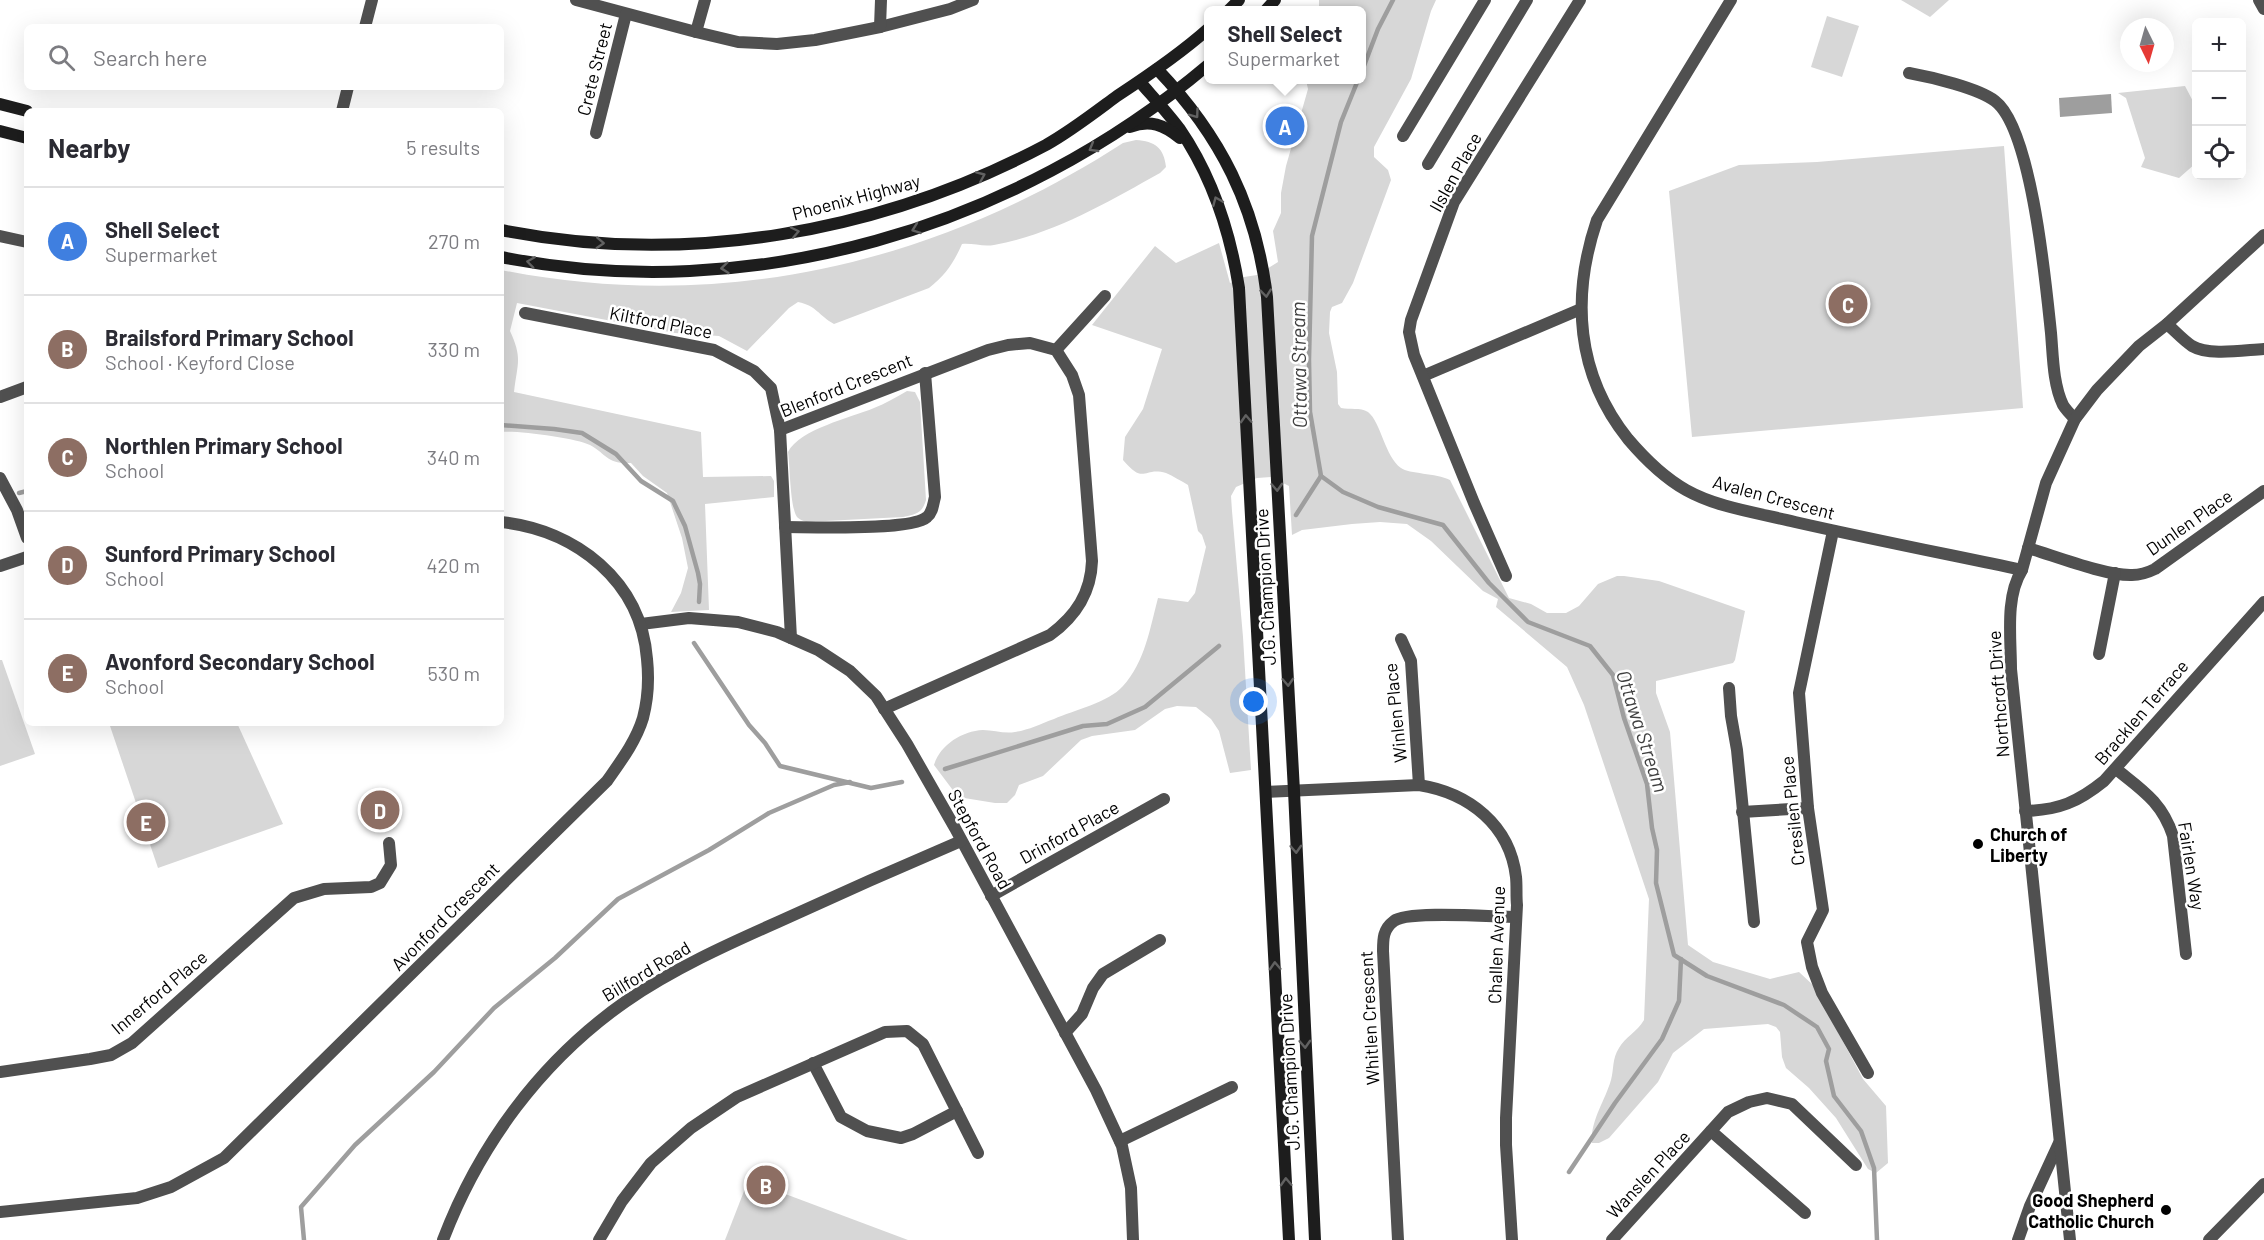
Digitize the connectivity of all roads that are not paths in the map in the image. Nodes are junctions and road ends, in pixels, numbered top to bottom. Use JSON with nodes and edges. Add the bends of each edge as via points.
{"nodes":[{"id":1,"x":372,"y":0,"type":"edge"},
{"id":2,"x":576,"y":0,"type":"edge"},
{"id":3,"x":705,"y":0,"type":"edge"},
{"id":4,"x":881,"y":0,"type":"edge"},
{"id":5,"x":973,"y":0,"type":"edge"},
{"id":6,"x":1485,"y":0,"type":"edge"},
{"id":7,"x":1527,"y":0,"type":"edge"},
{"id":8,"x":1580,"y":0,"type":"edge"},
{"id":9,"x":1731,"y":0,"type":"edge"},
{"id":10,"x":2259,"y":0,"type":"edge"},
{"id":11,"x":2264,"y":9,"type":"edge"},
{"id":12,"x":626,"y":14,"type":"junction"},
{"id":13,"x":366,"y":24,"type":"edge"},
{"id":14,"x":880,"y":27,"type":"junction"},
{"id":15,"x":696,"y":32,"type":"junction"},
{"id":16,"x":1204,"y":34,"type":"edge"},
{"id":17,"x":1157,"y":69,"type":"junction"},
{"id":18,"x":1204,"y":69,"type":"edge"},
{"id":19,"x":1909,"y":73,"type":"dead end"},
{"id":20,"x":1140,"y":82,"type":"junction"},
{"id":21,"x":347,"y":90,"type":"edge"},
{"id":22,"x":1177,"y":90,"type":"junction"},
{"id":23,"x":0,"y":104,"type":"edge"},
{"id":24,"x":1159,"y":104,"type":"junction"},
{"id":25,"x":343,"y":108,"type":"edge"},
{"id":26,"x":24,"y":110,"type":"edge"},
{"id":27,"x":0,"y":131,"type":"edge"},
{"id":28,"x":596,"y":133,"type":"dead end"},
{"id":29,"x":1111,"y":136,"type":"junction"},
{"id":30,"x":1403,"y":136,"type":"dead end"},
{"id":31,"x":24,"y":137,"type":"edge"},
{"id":32,"x":1188,"y":144,"type":"junction"},
{"id":33,"x":1428,"y":164,"type":"dead end"},
{"id":34,"x":504,"y":231,"type":"edge"},
{"id":35,"x":2264,"y":235,"type":"edge"},
{"id":36,"x":0,"y":236,"type":"edge"},
{"id":37,"x":24,"y":241,"type":"edge"},
{"id":38,"x":504,"y":257,"type":"edge"},
{"id":39,"x":1105,"y":296,"type":"dead end"},
{"id":40,"x":1581,"y":309,"type":"junction"},
{"id":41,"x":525,"y":313,"type":"dead end"},
{"id":42,"x":2167,"y":324,"type":"junction"},
{"id":43,"x":2264,"y":349,"type":"edge"},
{"id":44,"x":1056,"y":350,"type":"junction"},
{"id":45,"x":925,"y":373,"type":"junction"},
{"id":46,"x":1423,"y":376,"type":"junction"},
{"id":47,"x":24,"y":388,"type":"edge"},
{"id":48,"x":0,"y":397,"type":"edge"},
{"id":49,"x":2075,"y":419,"type":"junction"},
{"id":50,"x":780,"y":430,"type":"junction"},
{"id":51,"x":0,"y":478,"type":"edge"},
{"id":52,"x":2264,"y":492,"type":"edge"},
{"id":53,"x":504,"y":523,"type":"edge"},
{"id":54,"x":785,"y":527,"type":"junction"},
{"id":55,"x":24,"y":529,"type":"edge"},
{"id":56,"x":1833,"y":531,"type":"junction"},
{"id":57,"x":2028,"y":548,"type":"junction"},
{"id":58,"x":24,"y":558,"type":"edge"},
{"id":59,"x":0,"y":566,"type":"edge"},
{"id":60,"x":2022,"y":570,"type":"junction"},
{"id":61,"x":2115,"y":573,"type":"junction"},
{"id":62,"x":1506,"y":576,"type":"dead end"},
{"id":63,"x":2264,"y":602,"type":"edge"},
{"id":64,"x":641,"y":624,"type":"junction"},
{"id":65,"x":791,"y":638,"type":"junction"},
{"id":66,"x":1401,"y":639,"type":"dead end"},
{"id":67,"x":2099,"y":654,"type":"dead end"},
{"id":68,"x":1729,"y":688,"type":"dead end"},
{"id":69,"x":884,"y":708,"type":"junction"},
{"id":70,"x":2116,"y":769,"type":"junction"},
{"id":71,"x":1419,"y":785,"type":"junction"},
{"id":72,"x":1294,"y":791,"type":"junction"},
{"id":73,"x":1266,"y":792,"type":"junction"},
{"id":74,"x":1164,"y":799,"type":"dead end"},
{"id":75,"x":1808,"y":808,"type":"junction"},
{"id":76,"x":2025,"y":811,"type":"junction"},
{"id":77,"x":1742,"y":812,"type":"junction"},
{"id":78,"x":962,"y":841,"type":"junction"},
{"id":79,"x":389,"y":843,"type":"dead end"},
{"id":80,"x":991,"y":896,"type":"junction"},
{"id":81,"x":1516,"y":917,"type":"junction"},
{"id":82,"x":1754,"y":922,"type":"dead end"},
{"id":83,"x":1160,"y":940,"type":"dead end"},
{"id":84,"x":2186,"y":954,"type":"dead end"},
{"id":85,"x":1065,"y":1033,"type":"junction"},
{"id":86,"x":813,"y":1063,"type":"junction"},
{"id":87,"x":0,"y":1072,"type":"edge"},
{"id":88,"x":1868,"y":1073,"type":"dead end"},
{"id":89,"x":1232,"y":1087,"type":"dead end"},
{"id":90,"x":957,"y":1111,"type":"junction"},
{"id":91,"x":1711,"y":1131,"type":"junction"},
{"id":92,"x":1120,"y":1141,"type":"junction"},
{"id":93,"x":2060,"y":1142,"type":"junction"},
{"id":94,"x":978,"y":1153,"type":"dead end"},
{"id":95,"x":1856,"y":1165,"type":"dead end"},
{"id":96,"x":2264,"y":1184,"type":"edge"},
{"id":97,"x":0,"y":1212,"type":"edge"},
{"id":98,"x":1805,"y":1213,"type":"dead end"},
{"id":99,"x":443,"y":1240,"type":"edge"},
{"id":100,"x":599,"y":1240,"type":"edge"},
{"id":101,"x":1133,"y":1240,"type":"edge"},
{"id":102,"x":1288,"y":1240,"type":"edge"},
{"id":103,"x":1315,"y":1240,"type":"edge"},
{"id":104,"x":1398,"y":1240,"type":"edge"},
{"id":105,"x":1512,"y":1240,"type":"edge"},
{"id":106,"x":1612,"y":1240,"type":"edge"},
{"id":107,"x":2018,"y":1240,"type":"edge"},
{"id":108,"x":2070,"y":1240,"type":"edge"},
{"id":109,"x":2209,"y":1240,"type":"edge"}],
"edges":[{"from":1,"to":13,"type":"street"},
{"from":2,"to":12,"type":"street"},
{"from":3,"to":15,"type":"street"},
{"from":4,"to":14,"type":"street"},
{"from":5,"to":14,"type":"street"},
{"from":6,"to":30,"type":"street"},
{"from":7,"to":33,"type":"street"},
{"from":8,"to":46,"type":"street","name":"Ilslen Place","via":[[1454,202],[1411,320],[1410,344]]},
{"from":9,"to":40,"type":"street","name":"Avalen Crescent","via":[[1597,219],[1588,246]]},
{"from":10,"to":11,"type":"street"},
{"from":12,"to":15,"type":"street"},
{"from":12,"to":28,"type":"street","name":"Crete Street"},
{"from":14,"to":15,"type":"street","via":[[777,44],[738,42]]},
{"from":16,"to":17,"type":"main road","name":"Phoenix Highway"},
{"from":17,"to":20,"type":"main road","name":"Phoenix Highway"},
{"from":17,"to":22,"type":"main road","name":"J.G. Champion Drive"},
{"from":18,"to":22,"type":"main road"},
{"from":19,"to":49,"type":"street","via":[[1962,86],[1996,101],[2013,124],[2034,202],[2055,376],[2063,406]]},
{"from":20,"to":24,"type":"main road","name":"J.G. Champion Drive"},
{"from":34,"to":20,"type":"main road","name":"Phoenix Highway","one_way":true,"via":[[558,240],[661,245],[773,236],[840,223],[936,195],[1004,166],[1048,144]]},
{"from":21,"to":25,"type":"street"},
{"from":22,"to":24,"type":"main road"},
{"from":22,"to":72,"type":"main road","name":"J.G. Champion Drive","one_way":true,"via":[[1221,152],[1241,191],[1263,262]]},
{"from":23,"to":26,"type":"main road"},
{"from":24,"to":29,"type":"main road"},
{"from":24,"to":32,"type":"main road","name":"J.G. Champion Drive"},
{"from":27,"to":31,"type":"main road"},
{"from":29,"to":32,"type":"main road","via":[[1149,123],[1170,130]]},
{"from":29,"to":38,"type":"main road","one_way":true,"via":[[1026,184],[946,219],[902,235],[803,258],[691,271],[643,272],[591,270]]},
{"from":73,"to":32,"type":"main road","name":"J.G. Champion Drive","one_way":true,"via":[[1239,288],[1217,201]]},
{"from":35,"to":42,"type":"street","name":"Northcroft Drive"},
{"from":36,"to":37,"type":"street"},
{"from":39,"to":44,"type":"street"},
{"from":40,"to":46,"type":"street"},
{"from":40,"to":56,"type":"street","name":"Avalen Crescent","via":[[1587,357],[1601,399],[1617,424],[1659,472],[1715,502]]},
{"from":41,"to":50,"type":"street","name":"Kiltford Place","via":[[714,350],[754,371],[771,388]]},
{"from":42,"to":43,"type":"street","via":[[2197,348]]},
{"from":42,"to":49,"type":"street","name":"Northcroft Drive","via":[[2139,346]]},
{"from":44,"to":45,"type":"street","name":"Blenford Crescent","via":[[1030,343],[1008,345]]},
{"from":44,"to":69,"type":"street","via":[[1079,395],[1092,561],[1091,580],[1082,600],[1063,626],[1050,635]]},
{"from":45,"to":50,"type":"street","name":"Blenford Crescent"},
{"from":45,"to":54,"type":"street","via":[[935,496],[926,519],[905,525]]},
{"from":46,"to":62,"type":"street","name":"Ilslen Place"},
{"from":47,"to":48,"type":"street"},
{"from":49,"to":57,"type":"street","name":"Northcroft Drive","via":[[2046,483]]},
{"from":50,"to":54,"type":"street","name":"Blenford Crescent"},
{"from":51,"to":55,"type":"street"},
{"from":52,"to":61,"type":"street","name":"Dunlen Place","via":[[2155,569],[2143,574]]},
{"from":53,"to":64,"type":"street","name":"Avonford Crescent","via":[[553,533],[584,552],[626,592]]},
{"from":54,"to":65,"type":"street","name":"Blenford Crescent"},
{"from":56,"to":60,"type":"street","name":"Avalen Crescent"},
{"from":56,"to":75,"type":"street","name":"Cresilen Place","via":[[1799,693]]},
{"from":57,"to":60,"type":"street","name":"Northcroft Drive"},
{"from":57,"to":61,"type":"street","name":"Dunlen Place"},
{"from":58,"to":59,"type":"street"},
{"from":60,"to":76,"type":"street","name":"Northcroft Drive","via":[[2016,580],[2011,669]]},
{"from":61,"to":67,"type":"street"},
{"from":63,"to":70,"type":"street","name":"Bracklen Terrace"},
{"from":64,"to":65,"type":"street","name":"Stepford Road","via":[[690,618],[738,622]]},
{"from":64,"to":97,"type":"street","name":"Avonford Crescent","via":[[649,678],[643,717],[632,745],[607,781],[224,1158],[171,1187],[136,1198]]},
{"from":65,"to":69,"type":"street","name":"Stepford Road","via":[[850,671]]},
{"from":66,"to":71,"type":"street","name":"Winlen Place","via":[[1411,662]]},
{"from":68,"to":77,"type":"street"},
{"from":69,"to":78,"type":"street","name":"Stepford Road"},
{"from":70,"to":76,"type":"street","name":"Bracklen Terrace","via":[[2089,793],[2064,806]]},
{"from":70,"to":84,"type":"street","name":"Fairlen Way","via":[[2158,805],[2168,819]]},
{"from":71,"to":72,"type":"street","name":"Challen Avenue"},
{"from":71,"to":81,"type":"street","name":"Challen Avenue","via":[[1450,793],[1488,817],[1512,858]]},
{"from":72,"to":73,"type":"street","name":"Challen Avenue"},
{"from":72,"to":103,"type":"main road","name":"J.G. Champion Drive","one_way":true},
{"from":102,"to":73,"type":"main road","name":"J.G. Champion Drive","one_way":true},
{"from":74,"to":80,"type":"street","name":"Drinford Place"},
{"from":75,"to":77,"type":"street"},
{"from":75,"to":88,"type":"street","name":"Cresilen Place","via":[[1823,910],[1807,942],[1812,968]]},
{"from":76,"to":93,"type":"street","name":"Northcroft Drive"},
{"from":77,"to":82,"type":"street"},
{"from":78,"to":80,"type":"street","name":"Stepford Road"},
{"from":78,"to":99,"type":"street","name":"Billford Road","via":[[677,970],[600,1021],[555,1062],[514,1110],[478,1163]]},
{"from":79,"to":87,"type":"street","name":"Innerford Place","via":[[391,865],[380,883],[310,891],[294,898],[132,1043],[111,1055]]},
{"from":80,"to":85,"type":"street","name":"Stepford Road"},
{"from":81,"to":104,"type":"street","name":"Whitlen Crescent","via":[[1410,916],[1393,922],[1385,932]]},
{"from":81,"to":105,"type":"street","name":"Challen Avenue","via":[[1506,1118]]},
{"from":83,"to":85,"type":"street","via":[[1103,974],[1083,1014]]},
{"from":85,"to":92,"type":"street","name":"Stepford Road"},
{"from":86,"to":90,"type":"street","via":[[840,1117],[867,1131],[901,1138]]},
{"from":86,"to":90,"type":"street","via":[[869,1037],[907,1031],[923,1044]]},
{"from":86,"to":100,"type":"street","via":[[737,1097],[691,1128],[651,1163]]},
{"from":89,"to":92,"type":"street"},
{"from":90,"to":94,"type":"street"},
{"from":91,"to":95,"type":"street","name":"Wanslen Place","via":[[1728,1112],[1749,1102],[1781,1100],[1792,1104]]},
{"from":91,"to":98,"type":"street","name":"Wanslen Place"},
{"from":91,"to":106,"type":"street","name":"Wanslen Place"},
{"from":92,"to":101,"type":"street","name":"Stepford Road","via":[[1131,1188]]},
{"from":93,"to":107,"type":"street"},
{"from":93,"to":108,"type":"street","name":"Northcroft Drive"},
{"from":96,"to":109,"type":"street"}]}
